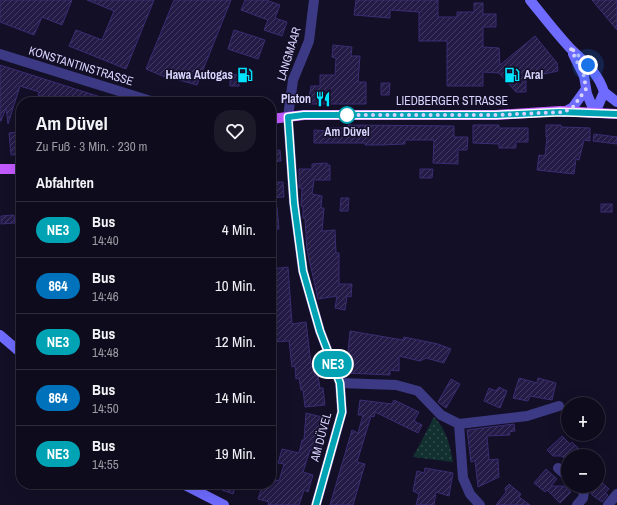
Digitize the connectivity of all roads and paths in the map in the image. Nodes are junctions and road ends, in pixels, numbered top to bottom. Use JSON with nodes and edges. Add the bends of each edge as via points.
{"nodes":[{"id":1,"x":314,"y":0,"type":"edge"},
{"id":2,"x":530,"y":0,"type":"edge"},
{"id":3,"x":570,"y":47,"type":"junction"},
{"id":4,"x":0,"y":54,"type":"edge"},
{"id":5,"x":586,"y":89,"type":"junction"},
{"id":6,"x":604,"y":92,"type":"junction"},
{"id":7,"x":138,"y":97,"type":"edge"},
{"id":8,"x":617,"y":102,"type":"edge"},
{"id":9,"x":564,"y":112,"type":"junction"},
{"id":10,"x":595,"y":113,"type":"junction"},
{"id":11,"x":617,"y":114,"type":"edge"},
{"id":12,"x":288,"y":117,"type":"junction"},
{"id":13,"x":276,"y":118,"type":"edge"},
{"id":14,"x":16,"y":168,"type":"edge"},
{"id":15,"x":0,"y":170,"type":"edge"},
{"id":16,"x":0,"y":335,"type":"edge"},
{"id":17,"x":16,"y":349,"type":"edge"},
{"id":18,"x":340,"y":383,"type":"junction"},
{"id":19,"x":559,"y":406,"type":"dead end"},
{"id":20,"x":459,"y":424,"type":"junction"},
{"id":21,"x":558,"y":468,"type":"dead end"},
{"id":22,"x":561,"y":471,"type":"edge"},
{"id":23,"x":193,"y":489,"type":"edge"},
{"id":24,"x":584,"y":493,"type":"edge"},
{"id":25,"x":617,"y":494,"type":"edge"},
{"id":26,"x":224,"y":505,"type":"edge"},
{"id":27,"x":316,"y":505,"type":"edge"},
{"id":28,"x":480,"y":505,"type":"edge"},
{"id":29,"x":577,"y":505,"type":"edge"},
{"id":30,"x":608,"y":505,"type":"edge"}],
"edges":[{"from":1,"to":12,"type":"street","name":"LANGMAAR","via":[[309,41],[293,80]]},
{"from":2,"to":3,"type":"main road"},
{"from":3,"to":5,"type":"main road","via":[[584,76]]},
{"from":3,"to":6,"type":"main road","via":[[594,72]]},
{"from":4,"to":7,"type":"street","name":"KONSTANTINSTRASSE"},
{"from":5,"to":9,"type":"main road","via":[[573,107]]},
{"from":5,"to":10,"type":"main road"},
{"from":6,"to":8,"type":"main road"},
{"from":6,"to":10,"type":"main road"},
{"from":9,"to":10,"type":"main road","name":"LIEDBERGER STRASSE"},
{"from":9,"to":12,"type":"main road","name":"LIEDBERGER STRASSE"},
{"from":10,"to":11,"type":"main road","name":"LIEDBERGER STRASSE"},
{"from":12,"to":13,"type":"main road","name":"LIEDBERGER STRASSE"},
{"from":12,"to":18,"type":"street","name":"AM DÜVEL","via":[[294,203],[303,271],[320,331]]},
{"from":14,"to":15,"type":"main road"},
{"from":16,"to":17,"type":"main road"},
{"from":18,"to":20,"type":"street","via":[[396,385],[418,391],[441,416]]},
{"from":18,"to":27,"type":"street","name":"AM DÜVEL","via":[[342,412]]},
{"from":19,"to":20,"type":"street","via":[[526,416]]},
{"from":20,"to":28,"type":"street","via":[[463,478],[470,494]]},
{"from":21,"to":22,"type":"street"},
{"from":23,"to":26,"type":"main road"},
{"from":24,"to":29,"type":"street"},
{"from":25,"to":30,"type":"street"}]}
